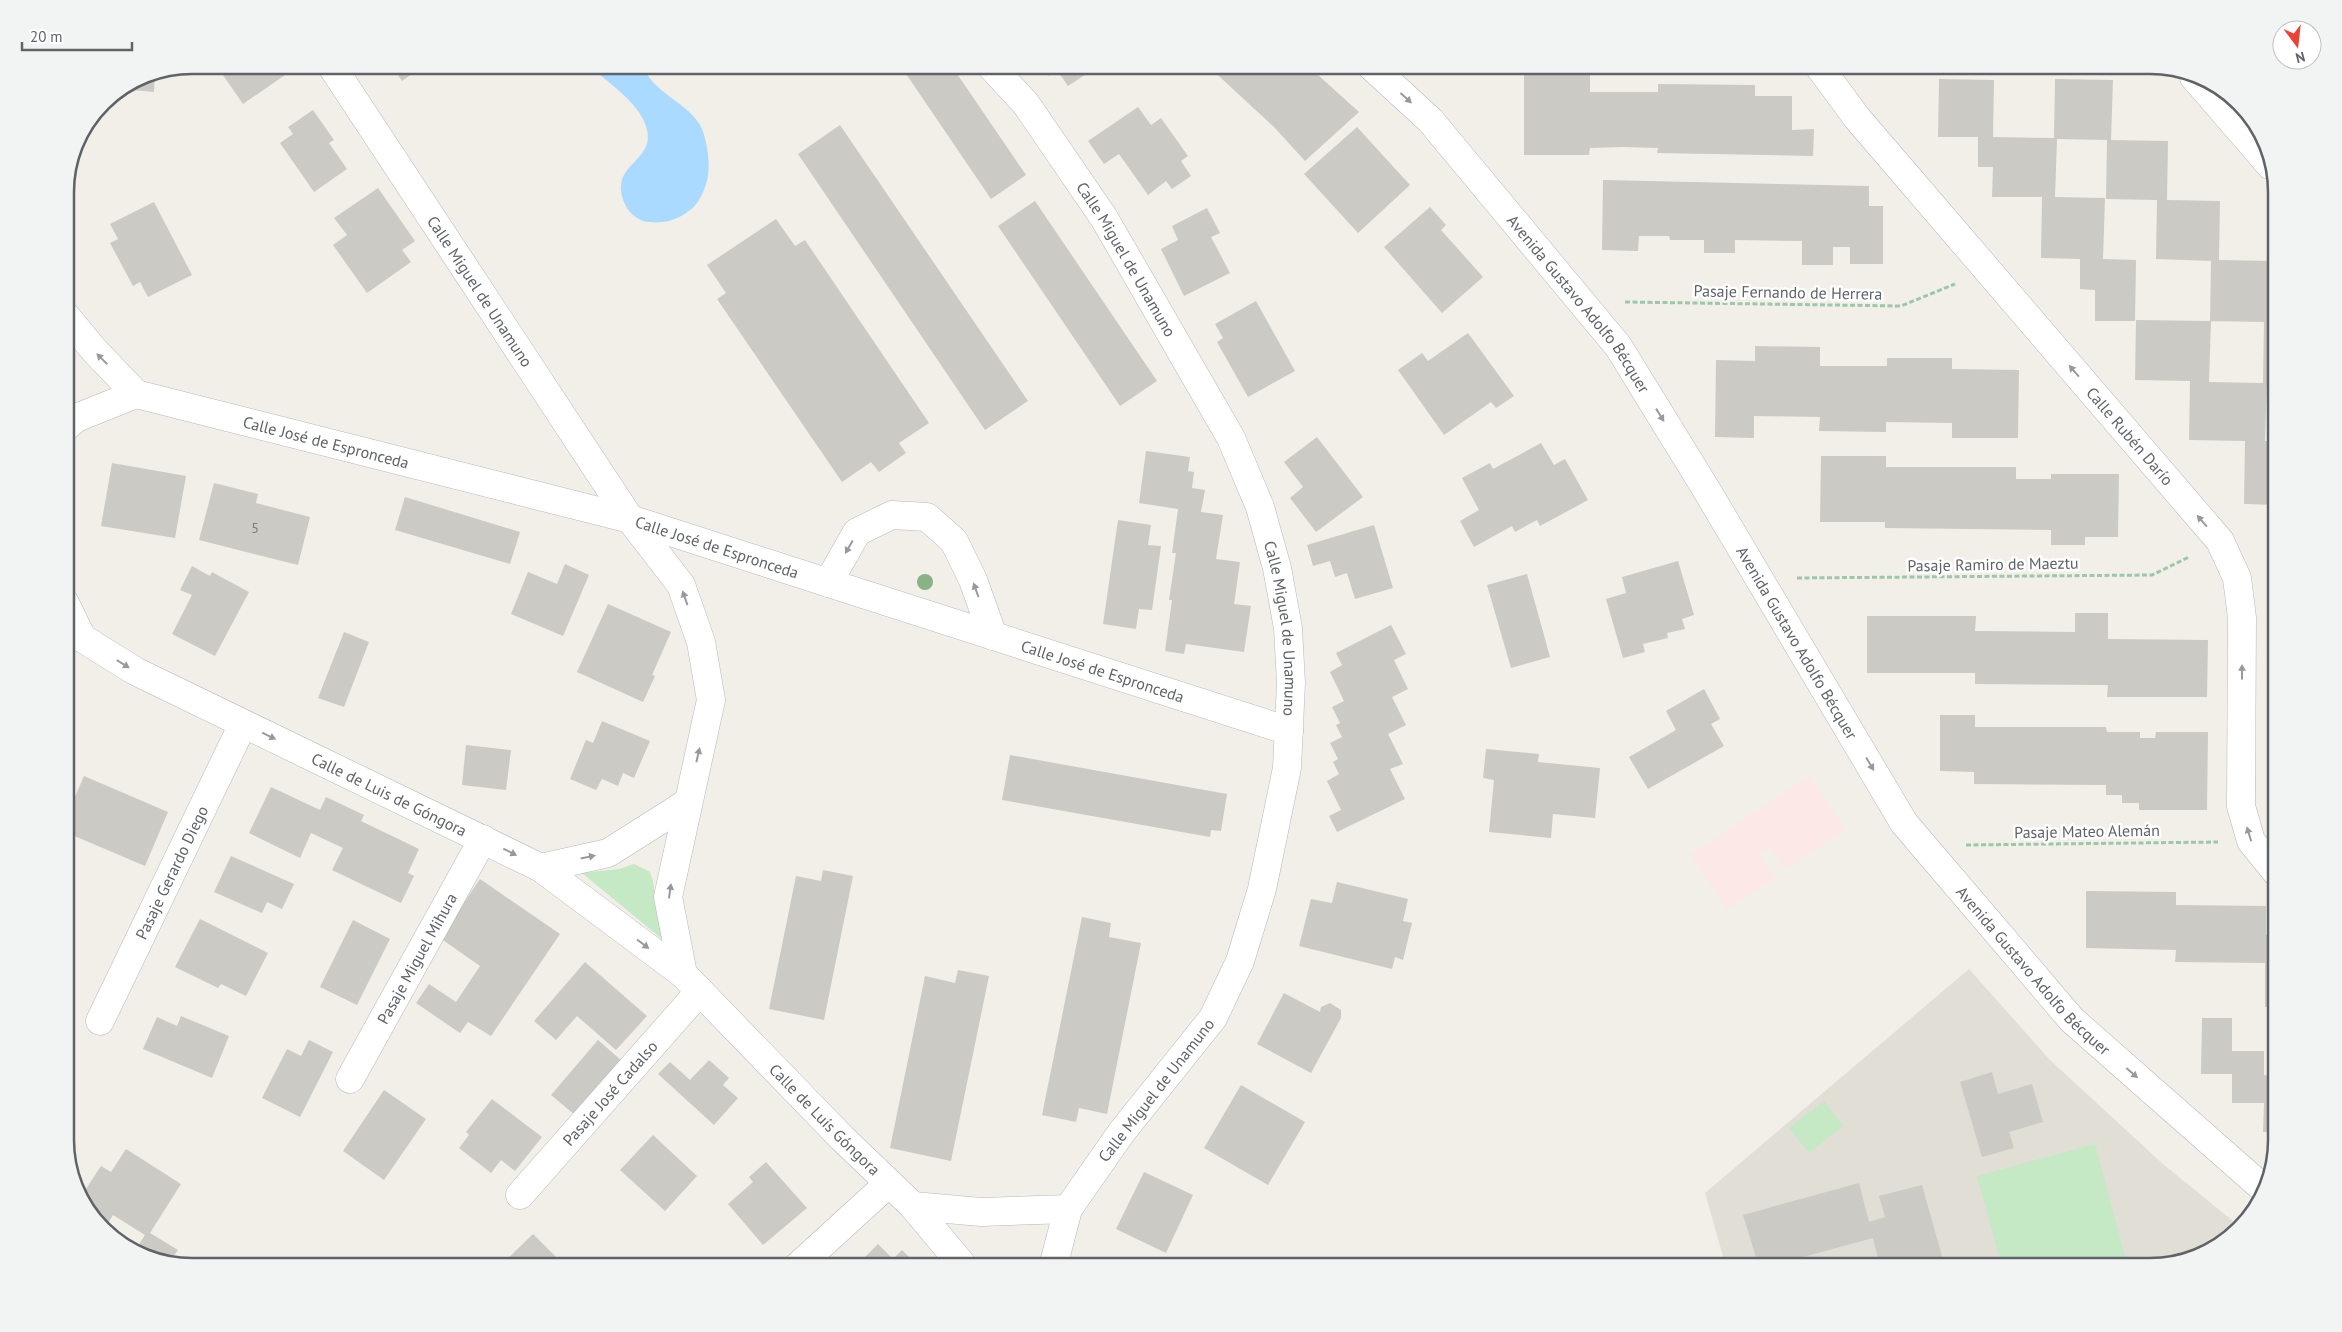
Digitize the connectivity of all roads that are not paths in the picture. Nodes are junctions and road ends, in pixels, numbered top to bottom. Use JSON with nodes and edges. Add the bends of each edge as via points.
{"nodes":[{"id":1,"x":337,"y":74,"type":"edge"},
{"id":2,"x":998,"y":74,"type":"edge"},
{"id":3,"x":1380,"y":74,"type":"edge"},
{"id":4,"x":1825,"y":74,"type":"edge"},
{"id":5,"x":2202,"y":87,"type":"edge"},
{"id":6,"x":2263,"y":158,"type":"edge"},
{"id":7,"x":74,"y":326,"type":"edge"},
{"id":8,"x":136,"y":394,"type":"junction"},
{"id":9,"x":74,"y":420,"type":"edge"},
{"id":10,"x":630,"y":519,"type":"junction"},
{"id":11,"x":828,"y":583,"type":"junction"},
{"id":12,"x":993,"y":636,"type":"junction"},
{"id":13,"x":74,"y":640,"type":"edge"},
{"id":14,"x":243,"y":724,"type":"junction"},
{"id":15,"x":1289,"y":731,"type":"junction"},
{"id":16,"x":687,"y":803,"type":"junction"},
{"id":17,"x":483,"y":839,"type":"junction"},
{"id":18,"x":2268,"y":862,"type":"edge"},
{"id":19,"x":541,"y":868,"type":"junction"},
{"id":20,"x":691,"y":982,"type":"junction"},
{"id":21,"x":100,"y":1021,"type":"dead end"},
{"id":22,"x":350,"y":1078,"type":"dead end"},
{"id":23,"x":889,"y":1183,"type":"junction"},
{"id":24,"x":2259,"y":1185,"type":"edge"},
{"id":25,"x":520,"y":1195,"type":"dead end"},
{"id":26,"x":913,"y":1206,"type":"junction"},
{"id":27,"x":1068,"y":1209,"type":"junction"},
{"id":28,"x":807,"y":1258,"type":"edge"},
{"id":29,"x":956,"y":1258,"type":"edge"},
{"id":30,"x":1056,"y":1258,"type":"edge"}],
"edges":[{"from":1,"to":10,"type":"street","name":"Calle Miguel de Unamuno"},
{"from":2,"to":15,"type":"street","name":"Calle Miguel de Unamuno","via":[[1026,104],[1104,218],[1231,438],[1260,507],[1277,568],[1288,628]]},
{"from":3,"to":24,"type":"street","name":"Avenida Gustavo Adolfo Bécquer","one_way":true,"via":[[1430,120],[1618,346],[1904,823],[2072,1020]]},
{"from":18,"to":4,"type":"street","name":"Calle Rubén Darío","one_way":true,"via":[[2251,841],[2242,806],[2242,618],[2237,578],[2220,542],[1857,118]]},
{"from":5,"to":6,"type":"street"},
{"from":8,"to":7,"type":"street","one_way":true},
{"from":8,"to":9,"type":"street"},
{"from":8,"to":10,"type":"street","name":"Calle José de Espronceda"},
{"from":10,"to":11,"type":"street","name":"Calle José de Espronceda"},
{"from":16,"to":10,"type":"street","name":"Calle Miguel de Unamuno","one_way":true,"via":[[711,700],[701,642],[681,585]]},
{"from":11,"to":12,"type":"street","name":"Calle José de Espronceda"},
{"from":12,"to":11,"type":"street","one_way":true,"via":[[973,580],[954,541],[927,518],[892,515],[858,532]]},
{"from":12,"to":15,"type":"street","name":"Calle José de Espronceda"},
{"from":13,"to":14,"type":"street","name":"Calle de Luis de Góngora","one_way":true},
{"from":14,"to":17,"type":"street","name":"Calle de Luis de Góngora","one_way":true},
{"from":14,"to":21,"type":"street","name":"Pasaje Gerardo Diego"},
{"from":15,"to":27,"type":"street","name":"Calle Miguel de Unamuno","via":[[1287,768],[1262,889],[1240,961],[1213,1018],[1121,1133]]},
{"from":19,"to":16,"type":"street","one_way":true,"via":[[608,853]]},
{"from":20,"to":16,"type":"street","name":"Calle Miguel de Unamuno","one_way":true,"via":[[668,897]]},
{"from":17,"to":19,"type":"street","name":"Calle de Luis de Góngora","one_way":true},
{"from":17,"to":22,"type":"street","name":"Pasaje Miguel Mihura"},
{"from":19,"to":20,"type":"street","name":"Calle de Luis de Góngora","one_way":true},
{"from":20,"to":23,"type":"street","name":"Calle de Luís Góngora"},
{"from":20,"to":25,"type":"street","name":"Pasaje José Cadalso"},
{"from":23,"to":26,"type":"street","name":"Calle de Luís Góngora"},
{"from":23,"to":28,"type":"street"},
{"from":26,"to":27,"type":"street","via":[[980,1212]]},
{"from":26,"to":29,"type":"street","name":"Calle de Luís Góngora"},
{"from":27,"to":30,"type":"street"}]}
